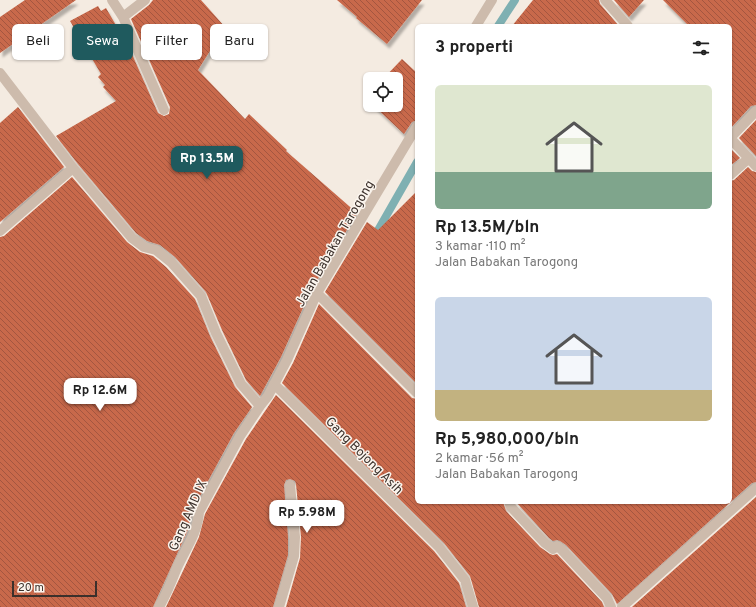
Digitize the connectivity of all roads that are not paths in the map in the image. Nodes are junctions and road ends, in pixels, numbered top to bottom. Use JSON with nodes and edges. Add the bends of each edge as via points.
{"nodes":[{"id":1,"x":112,"y":0,"type":"edge"},
{"id":2,"x":145,"y":0,"type":"edge"},
{"id":3,"x":492,"y":0,"type":"edge"},
{"id":4,"x":605,"y":0,"type":"edge"},
{"id":5,"x":123,"y":17,"type":"junction"},
{"id":6,"x":477,"y":24,"type":"edge"},
{"id":7,"x":626,"y":24,"type":"edge"},
{"id":8,"x":0,"y":73,"type":"edge"},
{"id":9,"x":164,"y":110,"type":"dead end"},
{"id":10,"x":756,"y":111,"type":"edge"},
{"id":11,"x":415,"y":129,"type":"edge"},
{"id":12,"x":732,"y":136,"type":"edge"},
{"id":13,"x":732,"y":140,"type":"edge"},
{"id":14,"x":753,"y":162,"type":"edge"},
{"id":15,"x":73,"y":168,"type":"junction"},
{"id":16,"x":732,"y":174,"type":"edge"},
{"id":17,"x":0,"y":231,"type":"edge"},
{"id":18,"x":317,"y":293,"type":"junction"},
{"id":19,"x":274,"y":384,"type":"junction"},
{"id":20,"x":415,"y":391,"type":"edge"},
{"id":21,"x":268,"y":396,"type":"joint"},
{"id":22,"x":260,"y":406,"type":"junction"},
{"id":23,"x":290,"y":485,"type":"dead end"},
{"id":24,"x":756,"y":488,"type":"edge"},
{"id":25,"x":510,"y":504,"type":"edge"},
{"id":26,"x":159,"y":607,"type":"edge"},
{"id":27,"x":279,"y":607,"type":"edge"},
{"id":28,"x":473,"y":607,"type":"edge"},
{"id":29,"x":611,"y":607,"type":"edge"},
{"id":30,"x":622,"y":607,"type":"edge"}],
"edges":[{"from":1,"to":5,"type":"street"},
{"from":2,"to":5,"type":"street"},
{"from":3,"to":6,"type":"street"},
{"from":4,"to":7,"type":"street"},
{"from":5,"to":9,"type":"street"},
{"from":8,"to":15,"type":"street"},
{"from":10,"to":12,"type":"street"},
{"from":11,"to":18,"type":"street","name":"Jalan Babakan Tarogong"},
{"from":13,"to":14,"type":"street"},
{"from":14,"to":16,"type":"street"},
{"from":15,"to":17,"type":"street"},
{"from":15,"to":22,"type":"street","via":[[132,238],[144,247],[156,250],[171,262],[201,296],[241,384]]},
{"from":18,"to":19,"type":"street","name":"Jalan Babakan Tarogong"},
{"from":18,"to":20,"type":"street"},
{"from":19,"to":21,"type":"street","name":"Jalan Babakan Tarogong"},
{"from":19,"to":28,"type":"street","name":"Gang Bojong Asih","via":[[439,547],[465,580]]},
{"from":21,"to":22,"type":"street","name":"Gang AMD IX"},
{"from":22,"to":26,"type":"street","name":"Gang AMD IX","via":[[240,436],[200,512],[199,523]]},
{"from":23,"to":27,"type":"street","via":[[295,537],[294,556]]},
{"from":24,"to":30,"type":"street"},
{"from":25,"to":29,"type":"street","via":[[545,543],[553,549],[557,546],[561,549],[606,598]]}]}
